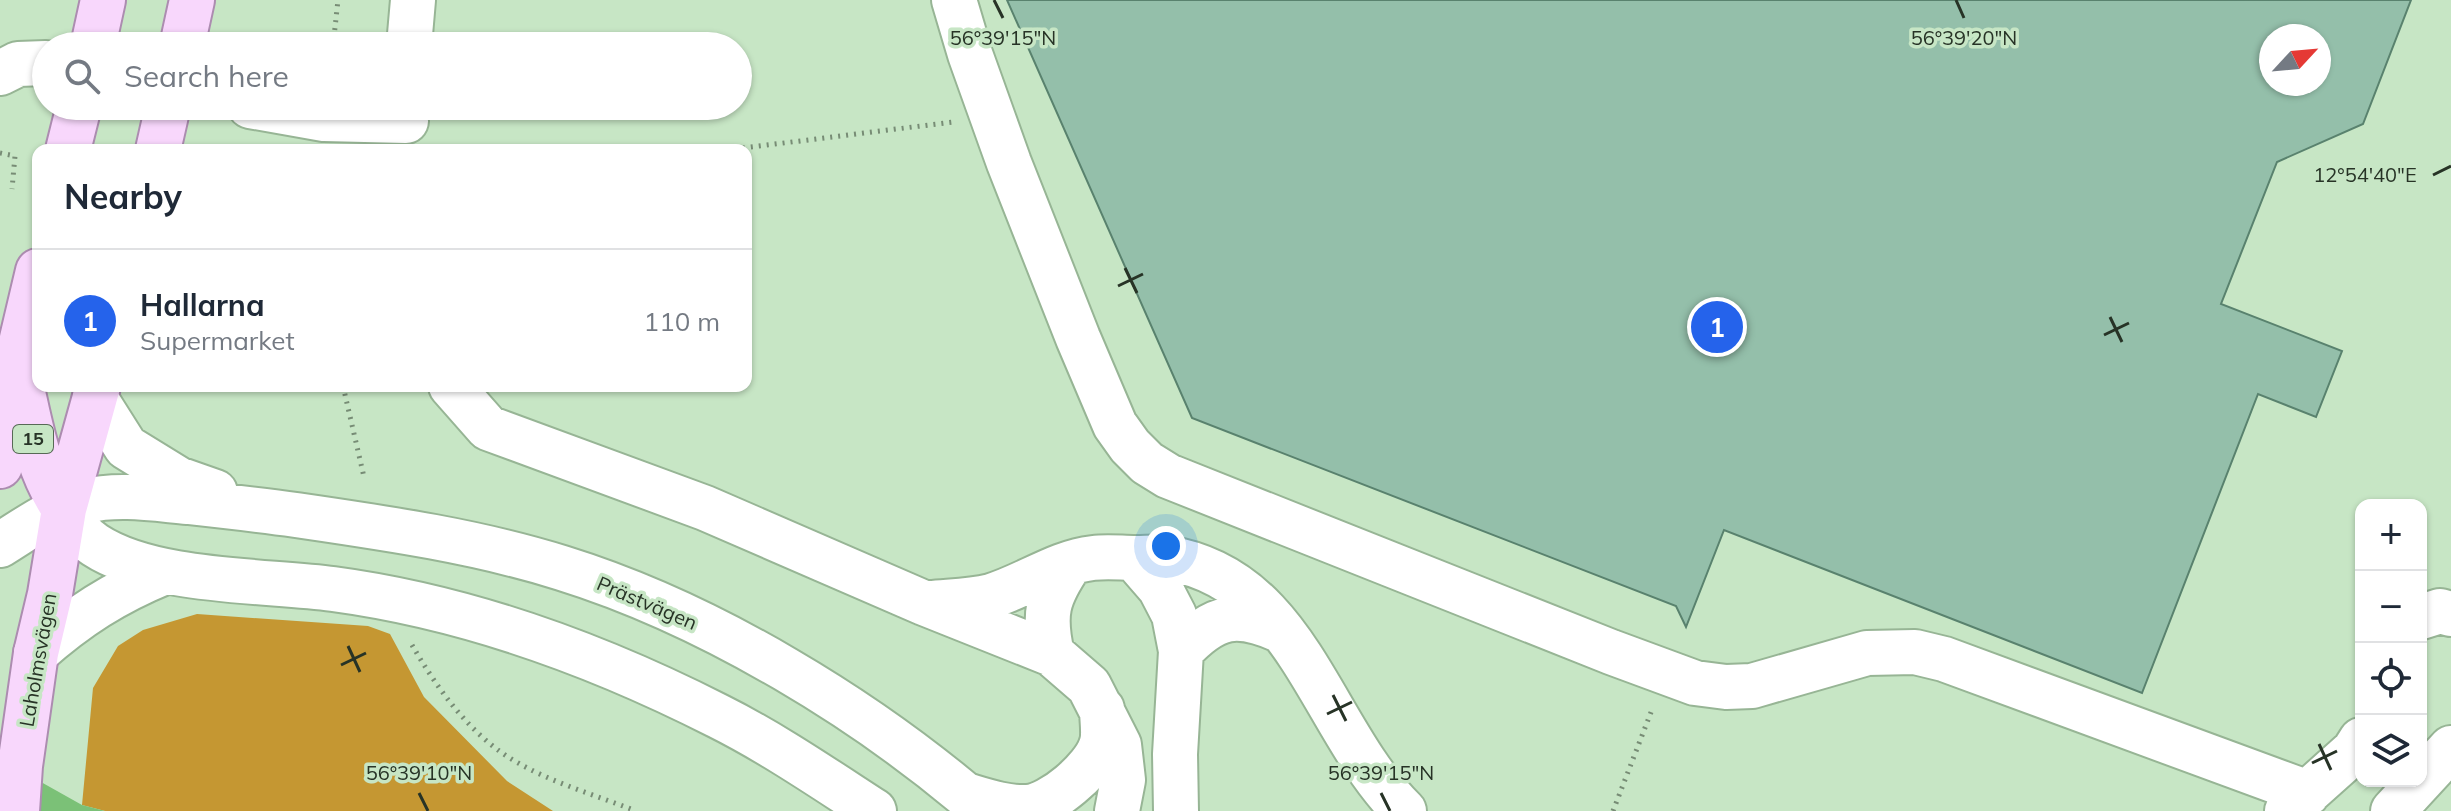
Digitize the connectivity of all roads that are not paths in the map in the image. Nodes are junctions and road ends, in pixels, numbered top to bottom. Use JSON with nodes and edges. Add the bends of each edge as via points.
{"nodes":[{"id":1,"x":103,"y":0,"type":"edge"},
{"id":2,"x":192,"y":0,"type":"edge"},
{"id":3,"x":413,"y":0,"type":"edge"},
{"id":4,"x":954,"y":0,"type":"edge"},
{"id":5,"x":96,"y":32,"type":"edge"},
{"id":6,"x":185,"y":32,"type":"edge"},
{"id":7,"x":410,"y":32,"type":"edge"},
{"id":8,"x":32,"y":64,"type":"edge"},
{"id":9,"x":0,"y":73,"type":"edge"},
{"id":10,"x":76,"y":120,"type":"edge"},
{"id":11,"x":165,"y":120,"type":"edge"},
{"id":12,"x":336,"y":120,"type":"edge"},
{"id":13,"x":406,"y":126,"type":"edge"},
{"id":14,"x":70,"y":144,"type":"edge"},
{"id":15,"x":159,"y":144,"type":"edge"},
{"id":16,"x":32,"y":296,"type":"edge"},
{"id":17,"x":16,"y":364,"type":"junction"},
{"id":18,"x":96,"y":392,"type":"edge"},
{"id":19,"x":456,"y":392,"type":"edge"},
{"id":20,"x":0,"y":466,"type":"edge"},
{"id":21,"x":64,"y":509,"type":"junction"},
{"id":22,"x":262,"y":510,"type":"junction"},
{"id":23,"x":0,"y":545,"type":"edge"},
{"id":24,"x":1134,"y":558,"type":"junction"},
{"id":25,"x":1070,"y":564,"type":"junction"},
{"id":26,"x":165,"y":572,"type":"junction"},
{"id":27,"x":924,"y":603,"type":"junction"},
{"id":28,"x":2451,"y":614,"type":"edge"},
{"id":29,"x":2427,"y":615,"type":"edge"},
{"id":30,"x":1282,"y":631,"type":"junction"},
{"id":31,"x":1181,"y":651,"type":"junction"},
{"id":32,"x":36,"y":653,"type":"junction"},
{"id":33,"x":1052,"y":654,"type":"junction"},
{"id":34,"x":1102,"y":709,"type":"junction"},
{"id":35,"x":2451,"y":748,"type":"edge"},
{"id":36,"x":2355,"y":749,"type":"edge"},
{"id":37,"x":2298,"y":802,"type":"edge"},
{"id":38,"x":975,"y":803,"type":"edge"},
{"id":39,"x":17,"y":811,"type":"edge"},
{"id":40,"x":874,"y":811,"type":"edge"},
{"id":41,"x":1117,"y":811,"type":"edge"},
{"id":42,"x":1176,"y":811,"type":"edge"},
{"id":43,"x":1404,"y":811,"type":"edge"},
{"id":44,"x":2393,"y":811,"type":"edge"}],
"edges":[{"from":1,"to":5,"type":"main road"},
{"from":2,"to":6,"type":"main road"},
{"from":3,"to":7,"type":"street"},
{"from":4,"to":37,"type":"street","via":[[993,118],[1115,425],[1147,463],[1168,476],[1695,683],[1752,686],[1867,653],[1915,652],[1944,659]]},
{"from":8,"to":9,"type":"street"},
{"from":10,"to":14,"type":"main road"},
{"from":11,"to":15,"type":"main road"},
{"from":12,"to":13,"type":"street"},
{"from":16,"to":17,"type":"main road","number":"15"},
{"from":17,"to":20,"type":"main road","number":"15"},
{"from":17,"to":21,"type":"main road","number":"15","via":[[38,461]]},
{"from":18,"to":21,"type":"main road","name":"Laholmsvägen","number":"15"},
{"from":18,"to":22,"type":"street","name":"Prästvägen","via":[[126,447],[148,463]]},
{"from":19,"to":27,"type":"street","via":[[488,428],[705,508]]},
{"from":21,"to":22,"type":"street","name":"Prästvägen","via":[[83,501],[131,497]]},
{"from":21,"to":23,"type":"street","name":"Prästvägen"},
{"from":21,"to":26,"type":"street","via":[[95,545]]},
{"from":21,"to":32,"type":"main road","name":"Laholmsvägen","number":"15"},
{"from":22,"to":38,"type":"street","name":"Prästvägen","via":[[472,545],[562,568],[634,595],[737,643],[865,719]]},
{"from":24,"to":25,"type":"street"},
{"from":24,"to":30,"type":"street","via":[[1164,558],[1220,575],[1248,592]]},
{"from":24,"to":31,"type":"street","via":[[1160,588],[1174,615]]},
{"from":25,"to":27,"type":"street","via":[[989,596]]},
{"from":25,"to":33,"type":"street","via":[[1047,610]]},
{"from":26,"to":32,"type":"street","via":[[87,610]]},
{"from":26,"to":40,"type":"street","via":[[335,589],[405,602],[559,647],[720,717]]},
{"from":27,"to":33,"type":"street"},
{"from":28,"to":29,"type":"street"},
{"from":30,"to":31,"type":"street","via":[[1255,619],[1235,618],[1214,623]]},
{"from":30,"to":43,"type":"street","via":[[1363,762]]},
{"from":31,"to":42,"type":"street"},
{"from":32,"to":39,"type":"main road","name":"Laholmsvägen","number":"15"},
{"from":33,"to":34,"type":"street","via":[[1089,686]]},
{"from":34,"to":38,"type":"street","via":[[1102,745],[1067,789],[1030,808]]},
{"from":34,"to":41,"type":"street","via":[[1119,745],[1123,780]]},
{"from":35,"to":44,"type":"street"},
{"from":36,"to":37,"type":"street"}]}
